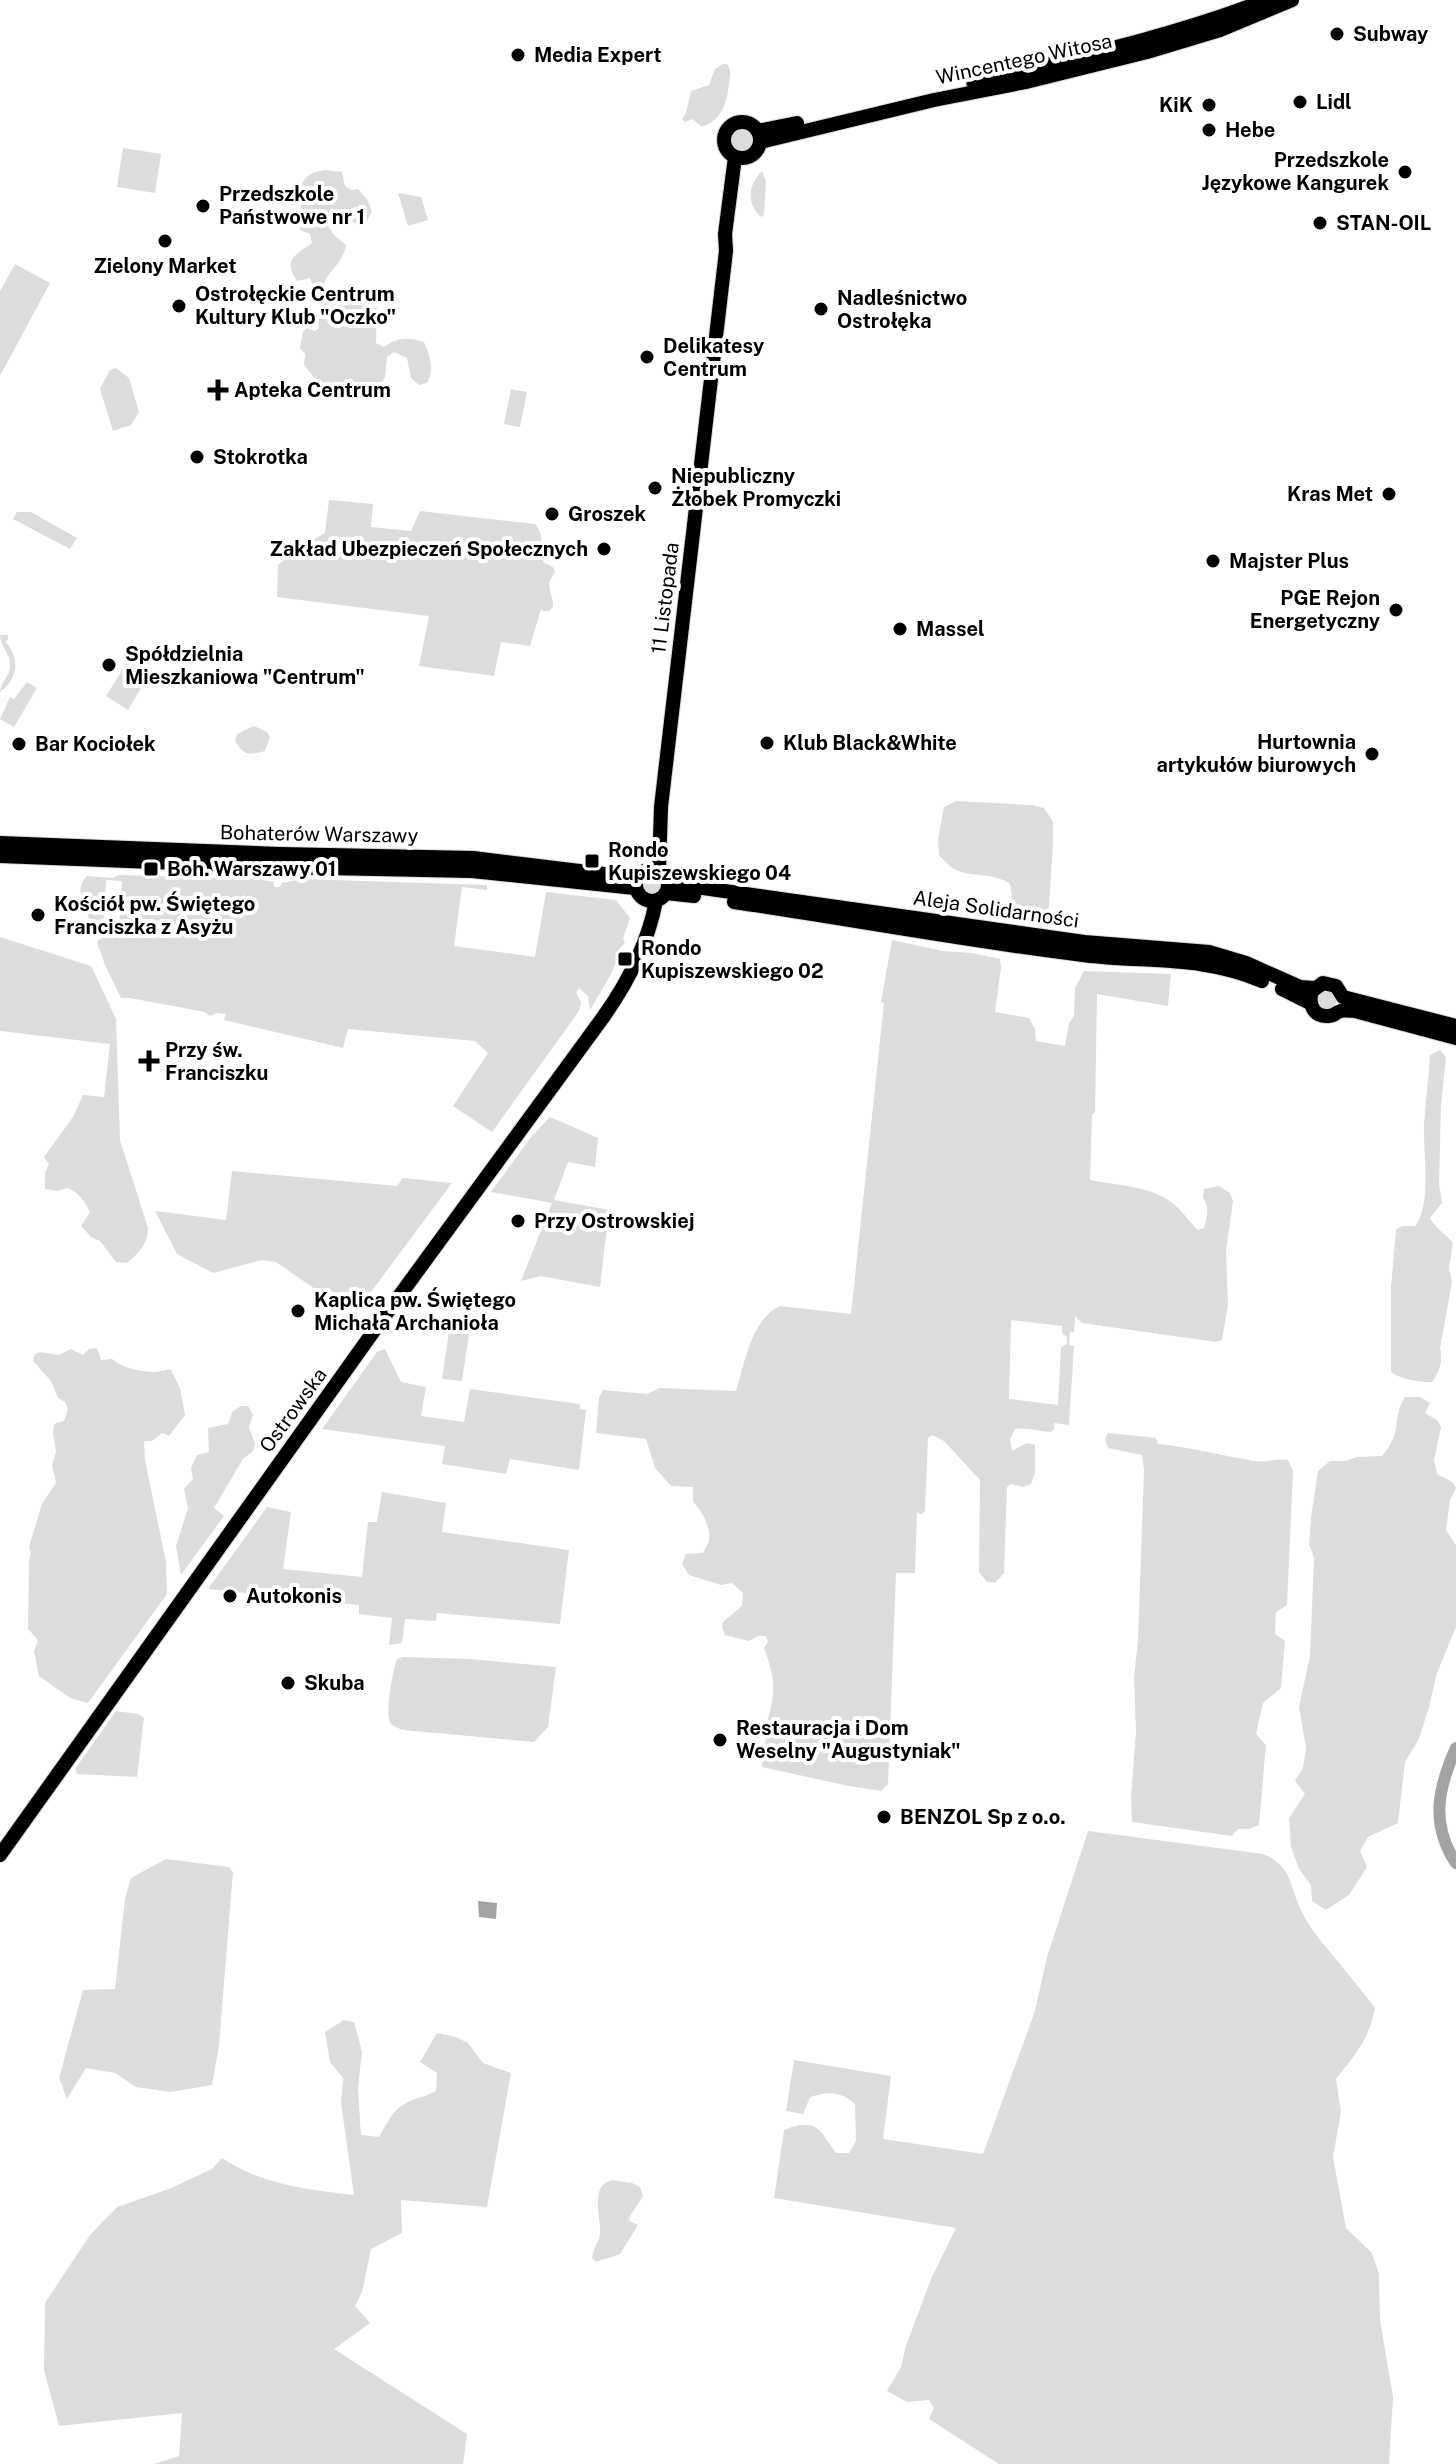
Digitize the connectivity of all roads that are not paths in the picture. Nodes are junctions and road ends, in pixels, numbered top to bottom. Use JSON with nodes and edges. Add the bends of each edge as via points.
{"nodes":[{"id":1,"x":1266,"y":0,"type":"edge"},
{"id":2,"x":1292,"y":0,"type":"edge"},
{"id":3,"x":759,"y":136,"type":"junction"},
{"id":4,"x":739,"y":157,"type":"junction"},
{"id":5,"x":0,"y":843,"type":"edge"},
{"id":6,"x":0,"y":856,"type":"edge"},
{"id":7,"x":645,"y":876,"type":"junction"},
{"id":8,"x":659,"y":894,"type":"junction"},
{"id":9,"x":1312,"y":995,"type":"junction"},
{"id":10,"x":1340,"y":1004,"type":"junction"},
{"id":11,"x":1456,"y":1026,"type":"edge"},
{"id":12,"x":1456,"y":1038,"type":"edge"},
{"id":13,"x":0,"y":1855,"type":"edge"}],
"edges":[{"from":1,"to":3,"type":"main road","name":"Wincentego Witosa","via":[[1144,41]]},
{"from":2,"to":3,"type":"main road","name":"Wincentego Witosa","via":[[1147,52]]},
{"from":3,"to":4,"type":"main road","via":[[754,153]]},
{"from":3,"to":4,"type":"main road","via":[[747,122],[728,127],[725,148]]},
{"from":4,"to":7,"type":"main road","name":"11 Listopada","via":[[661,807]]},
{"from":5,"to":7,"type":"main road","name":"Bohaterów Warszawy","via":[[473,858]]},
{"from":6,"to":7,"type":"main road","name":"Bohaterów Warszawy"},
{"from":7,"to":8,"type":"main road","via":[[665,875]]},
{"from":7,"to":8,"type":"main road","via":[[640,897]]},
{"from":8,"to":9,"type":"main road","name":"Aleja Solidarności","via":[[1083,955],[1201,963]]},
{"from":8,"to":13,"type":"main road","name":"Ostrowska","via":[[632,970],[604,1016]]},
{"from":9,"to":10,"type":"main road","via":[[1314,1011],[1323,1016]]},
{"from":9,"to":10,"type":"main road","via":[[1323,983],[1333,984]]},
{"from":10,"to":11,"type":"main road"},
{"from":10,"to":12,"type":"main road"}]}
